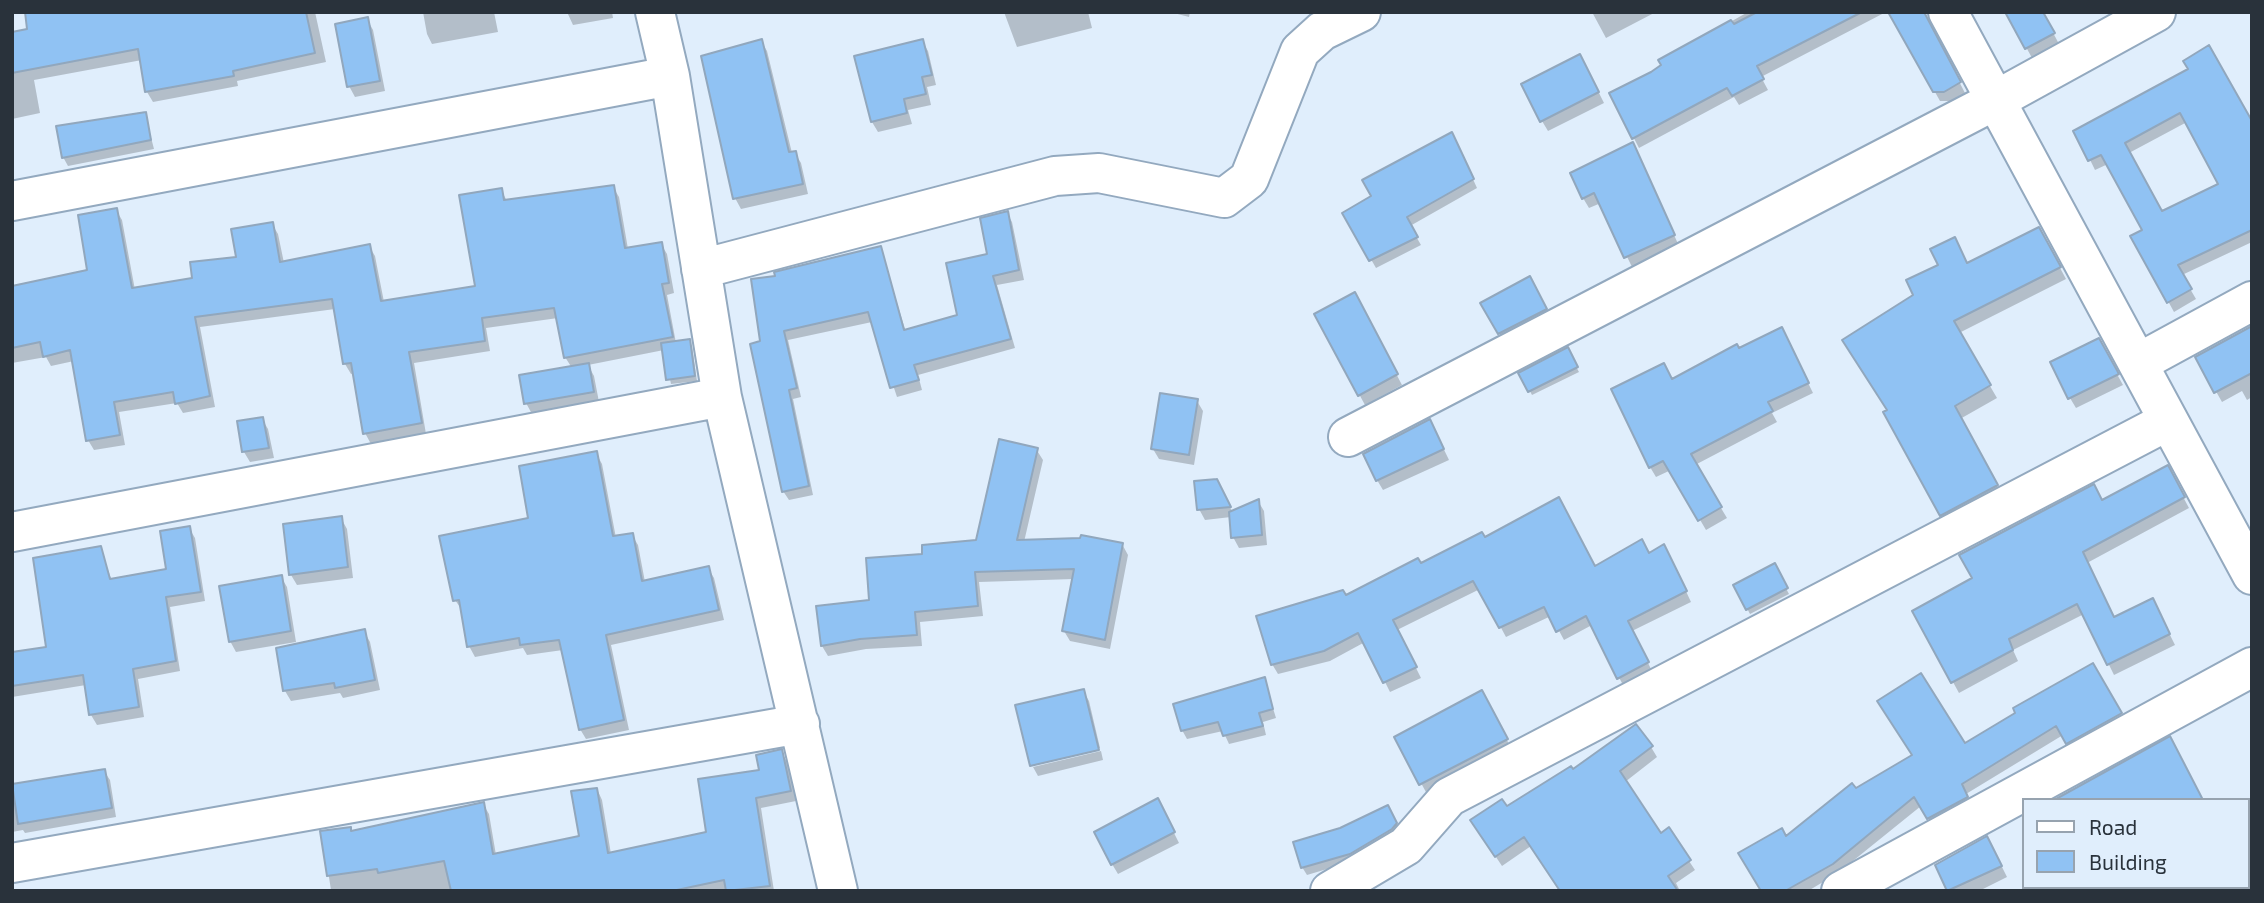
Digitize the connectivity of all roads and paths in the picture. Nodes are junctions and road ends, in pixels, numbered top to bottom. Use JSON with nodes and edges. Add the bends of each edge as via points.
{"nodes":[{"id":1,"x":655,"y":12,"type":"edge"},
{"id":2,"x":1361,"y":12,"type":"edge"},
{"id":3,"x":1948,"y":12,"type":"edge"},
{"id":4,"x":2156,"y":12,"type":"edge"},
{"id":5,"x":670,"y":76,"type":"junction"},
{"id":6,"x":1996,"y":100,"type":"junction"},
{"id":7,"x":12,"y":201,"type":"edge"},
{"id":8,"x":701,"y":269,"type":"junction"},
{"id":9,"x":2252,"y":301,"type":"edge"},
{"id":10,"x":2140,"y":362,"type":"junction"},
{"id":11,"x":722,"y":397,"type":"junction"},
{"id":12,"x":2168,"y":421,"type":"junction"},
{"id":13,"x":1348,"y":437,"type":"dead end"},
{"id":14,"x":12,"y":532,"type":"edge"},
{"id":15,"x":2252,"y":575,"type":"edge"},
{"id":16,"x":2252,"y":667,"type":"edge"},
{"id":17,"x":800,"y":724,"type":"junction"},
{"id":18,"x":12,"y":863,"type":"edge"},
{"id":19,"x":838,"y":891,"type":"edge"},
{"id":20,"x":1330,"y":891,"type":"edge"},
{"id":21,"x":1841,"y":891,"type":"edge"}],
"edges":[{"from":1,"to":5,"type":"street"},
{"from":2,"to":8,"type":"street","via":[[1322,32],[1300,51],[1249,179],[1224,198],[1099,173],[1055,176]]},
{"from":3,"to":6,"type":"street"},
{"from":4,"to":6,"type":"street"},
{"from":5,"to":7,"type":"street"},
{"from":5,"to":8,"type":"street"},
{"from":6,"to":10,"type":"street"},
{"from":6,"to":13,"type":"street"},
{"from":8,"to":11,"type":"street"},
{"from":9,"to":10,"type":"street"},
{"from":10,"to":12,"type":"street"},
{"from":11,"to":14,"type":"street"},
{"from":11,"to":17,"type":"street"},
{"from":12,"to":15,"type":"street"},
{"from":12,"to":20,"type":"street","via":[[1449,797],[1406,846]]},
{"from":16,"to":21,"type":"street"},
{"from":17,"to":18,"type":"street"},
{"from":17,"to":19,"type":"street"}]}
